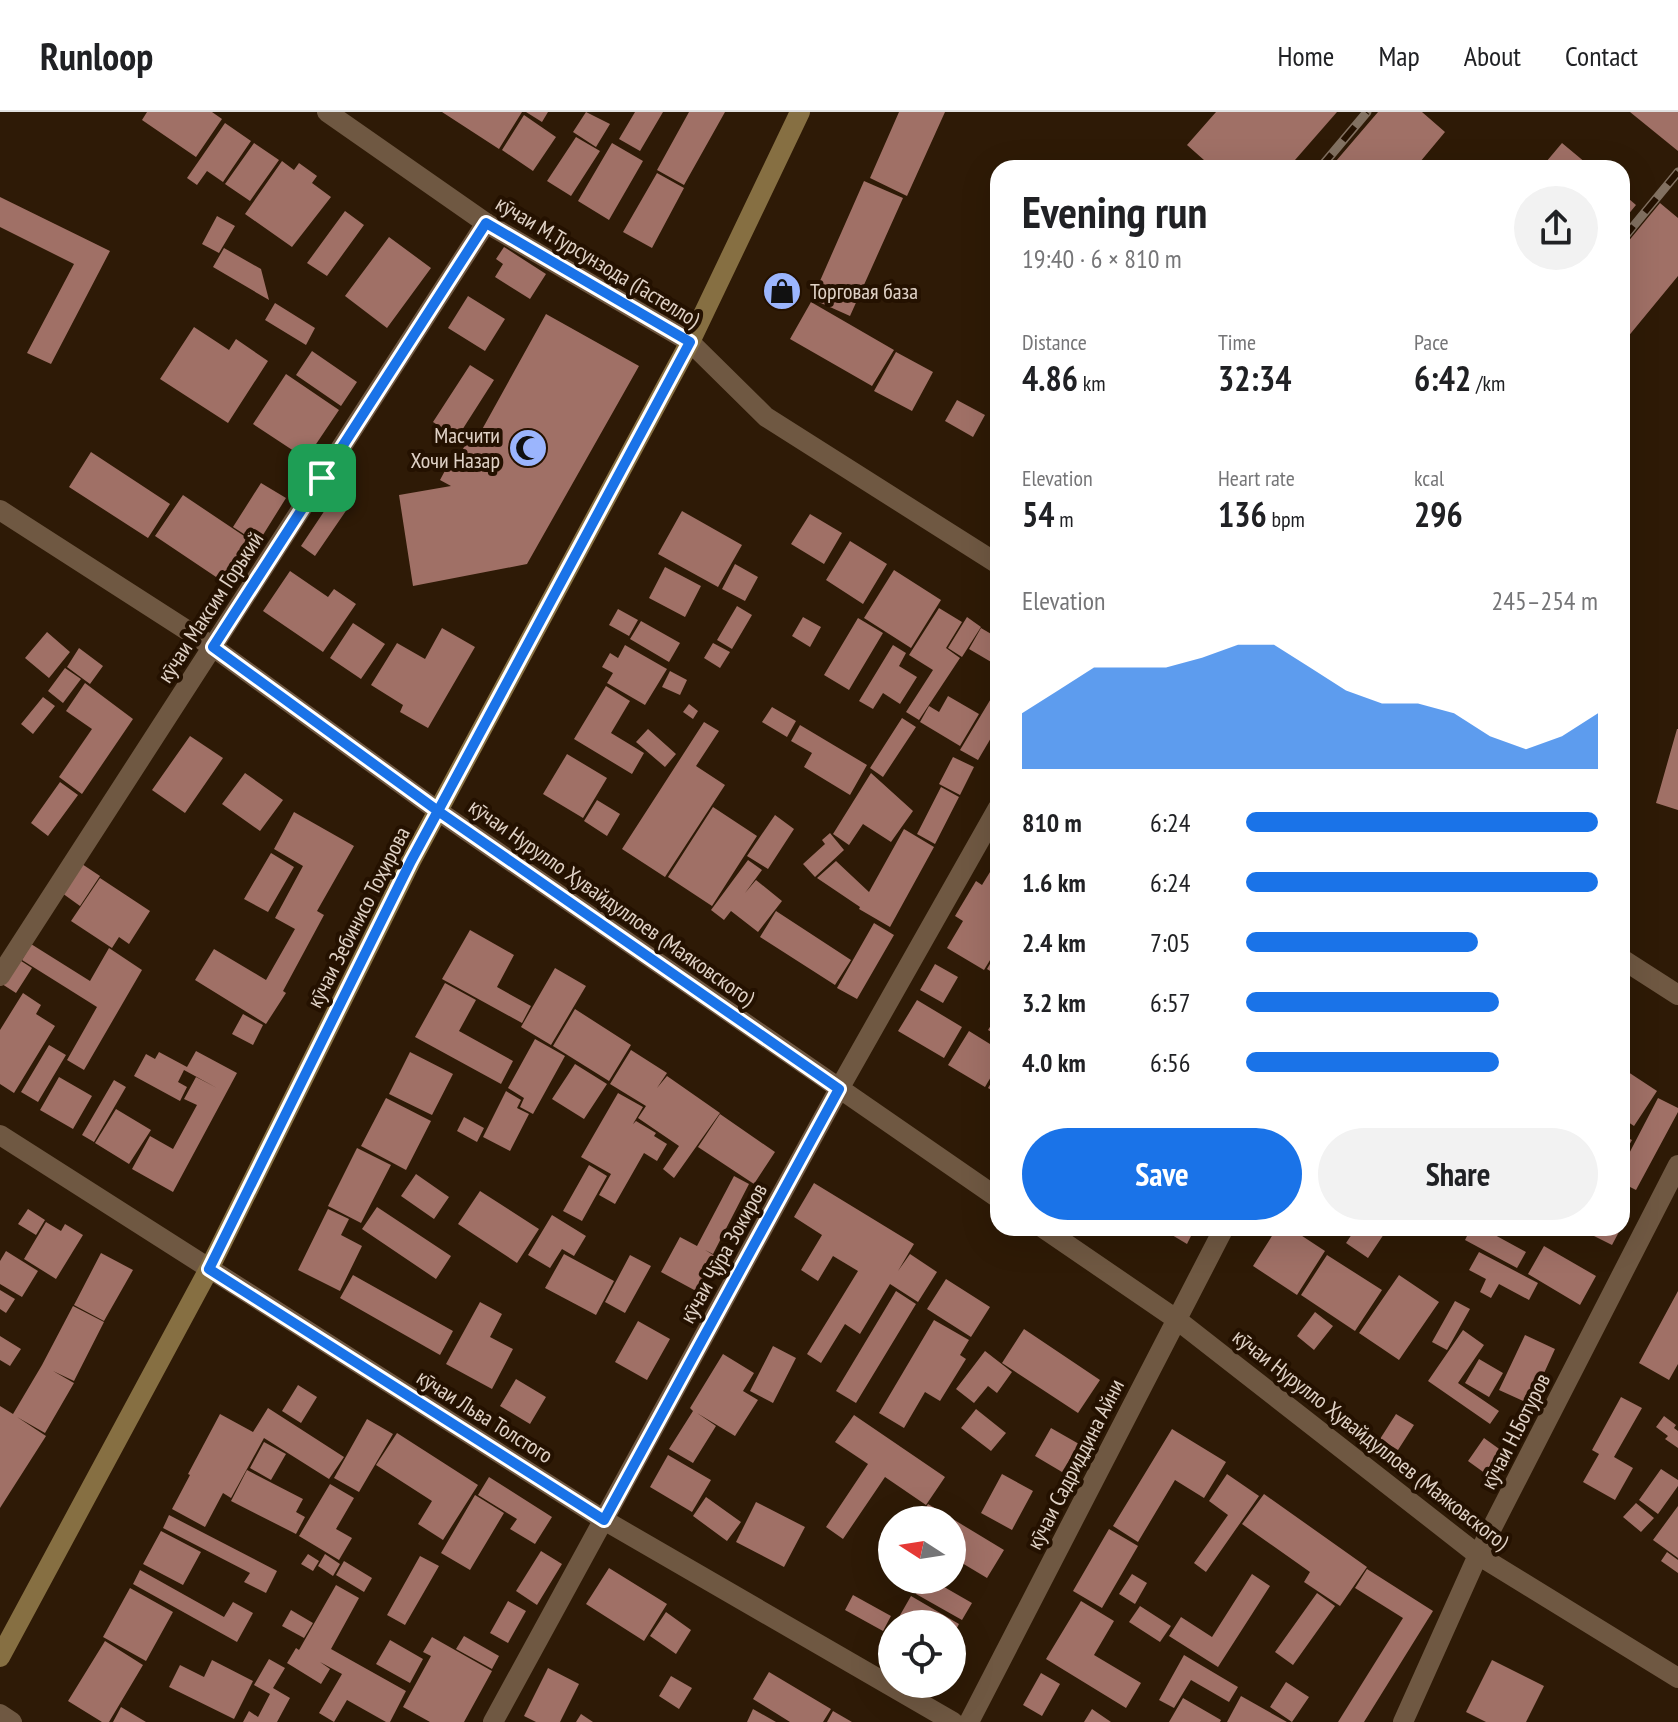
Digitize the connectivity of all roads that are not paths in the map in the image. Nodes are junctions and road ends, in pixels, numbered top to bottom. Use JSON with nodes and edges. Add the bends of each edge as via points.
{"nodes":[{"id":1,"x":327,"y":112,"type":"edge"},
{"id":2,"x":800,"y":112,"type":"edge"},
{"id":3,"x":486,"y":223,"type":"junction"},
{"id":4,"x":690,"y":342,"type":"junction"},
{"id":5,"x":0,"y":510,"type":"edge"},
{"id":6,"x":990,"y":559,"type":"edge"},
{"id":7,"x":213,"y":647,"type":"junction"},
{"id":8,"x":438,"y":811,"type":"junction"},
{"id":9,"x":990,"y":822,"type":"edge"},
{"id":10,"x":1630,"y":964,"type":"edge"},
{"id":11,"x":0,"y":976,"type":"edge"},
{"id":12,"x":1678,"y":995,"type":"edge"},
{"id":13,"x":839,"y":1089,"type":"junction"},
{"id":14,"x":0,"y":1135,"type":"edge"},
{"id":15,"x":1678,"y":1165,"type":"edge"},
{"id":16,"x":990,"y":1193,"type":"edge"},
{"id":17,"x":1055,"y":1236,"type":"edge"},
{"id":18,"x":1220,"y":1236,"type":"edge"},
{"id":19,"x":209,"y":1269,"type":"junction"},
{"id":20,"x":1176,"y":1319,"type":"junction"},
{"id":21,"x":604,"y":1520,"type":"junction"},
{"id":22,"x":1478,"y":1555,"type":"junction"},
{"id":23,"x":0,"y":1657,"type":"edge"},
{"id":24,"x":1678,"y":1678,"type":"edge"},
{"id":25,"x":0,"y":1714,"type":"edge"},
{"id":26,"x":12,"y":1722,"type":"edge"},
{"id":27,"x":493,"y":1722,"type":"edge"},
{"id":28,"x":953,"y":1722,"type":"edge"},
{"id":29,"x":969,"y":1722,"type":"edge"},
{"id":30,"x":1403,"y":1722,"type":"edge"}],
"edges":[{"from":1,"to":3,"type":"street","name":"кӯчаи М.Турсунзода (Гастелло)"},
{"from":2,"to":4,"type":"main road","name":"кӯчаи Зебинисо Тоҳирова"},
{"from":3,"to":4,"type":"street","name":"кӯчаи М.Турсунзода (Гастелло)"},
{"from":3,"to":7,"type":"street","name":"кӯчаи Максим Горький"},
{"from":4,"to":6,"type":"street","name":"кӯчаи М.Турсунзода (Гастелло)","via":[[766,417]]},
{"from":4,"to":8,"type":"main road","name":"кӯчаи Зебинисо Тоҳирова"},
{"from":5,"to":7,"type":"street","name":"кӯчаи Нурулло Ҳувайдуллоев (Маяковского)"},
{"from":7,"to":8,"type":"street","name":"кӯчаи Нурулло Ҳувайдуллоев (Маяковского)"},
{"from":7,"to":11,"type":"street","name":"кӯчаи Максим Горький"},
{"from":8,"to":13,"type":"street","name":"кӯчаи Нурулло Ҳувайдуллоев (Маяковского)"},
{"from":8,"to":19,"type":"main road","name":"кӯчаи Зебинисо Тоҳирова"},
{"from":9,"to":13,"type":"street","name":"кӯчаи Ҷӯра Зокиров"},
{"from":10,"to":12,"type":"street"},
{"from":13,"to":16,"type":"street","name":"кӯчаи Нурулло Ҳувайдуллоев (Маяковского)"},
{"from":13,"to":21,"type":"street","name":"кӯчаи Ҷӯра Зокиров"},
{"from":14,"to":19,"type":"street","name":"кӯчаи Льва Толстого"},
{"from":15,"to":22,"type":"street","name":"кӯчаи Н.Ботуров"},
{"from":17,"to":20,"type":"street","name":"кӯчаи Нурулло Ҳувайдуллоев (Маяковского)"},
{"from":18,"to":20,"type":"street","name":"кӯчаи Садриддина Айни"},
{"from":19,"to":21,"type":"street","name":"кӯчаи Льва Толстого"},
{"from":19,"to":23,"type":"main road","name":"кӯчаи Зебинисо Тоҳирова"},
{"from":20,"to":22,"type":"street","name":"кӯчаи Нурулло Ҳувайдуллоев (Маяковского)"},
{"from":20,"to":29,"type":"street","name":"кӯчаи Садриддина Айни"},
{"from":21,"to":27,"type":"street","name":"кӯчаи Ҷӯра Зокиров"},
{"from":21,"to":28,"type":"street","name":"кӯчаи Льва Толстого"},
{"from":22,"to":24,"type":"street","name":"кӯчаи Нурулло Ҳувайдуллоев (Маяковского)"},
{"from":22,"to":30,"type":"street","name":"кӯчаи Н.Ботуров"},
{"from":25,"to":26,"type":"street"}]}
